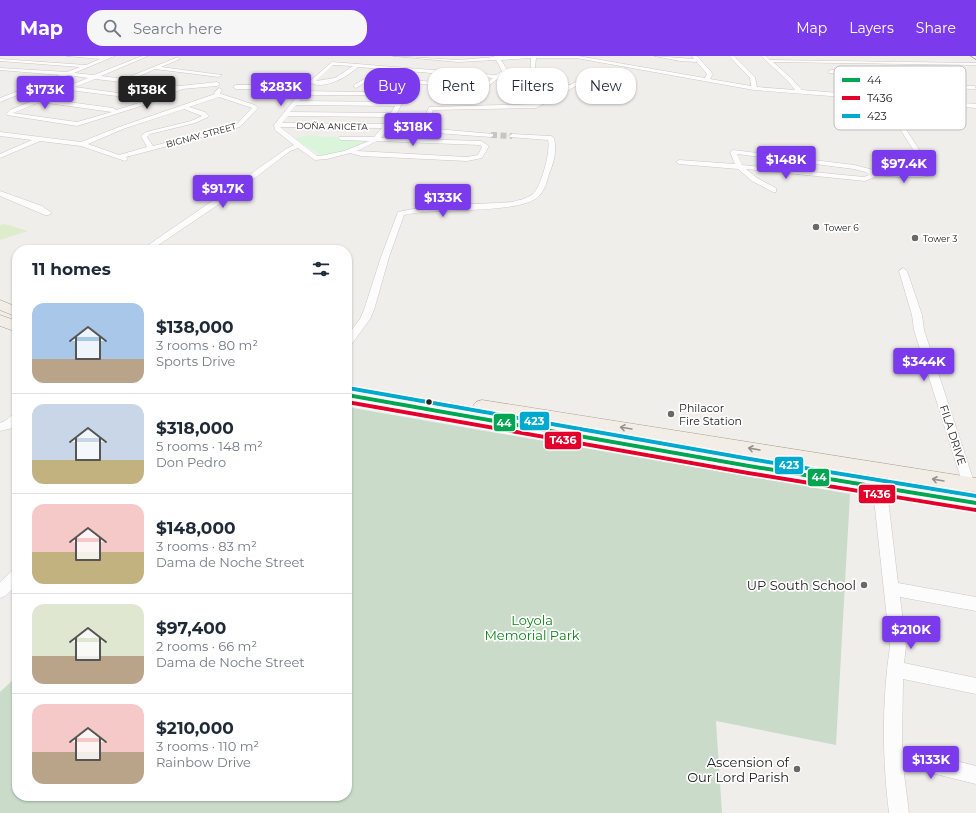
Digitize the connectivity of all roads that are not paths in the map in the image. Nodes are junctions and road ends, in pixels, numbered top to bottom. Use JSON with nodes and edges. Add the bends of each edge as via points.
{"nodes":[{"id":1,"x":69,"y":56,"type":"edge"},
{"id":2,"x":146,"y":56,"type":"edge"},
{"id":3,"x":163,"y":56,"type":"edge"},
{"id":4,"x":395,"y":56,"type":"edge"},
{"id":5,"x":534,"y":56,"type":"edge"},
{"id":6,"x":656,"y":56,"type":"edge"},
{"id":7,"x":694,"y":56,"type":"edge"},
{"id":8,"x":731,"y":56,"type":"edge"},
{"id":9,"x":763,"y":56,"type":"edge"},
{"id":10,"x":916,"y":56,"type":"edge"},
{"id":11,"x":110,"y":57,"type":"edge"},
{"id":12,"x":496,"y":57,"type":"edge"},
{"id":13,"x":812,"y":57,"type":"edge"},
{"id":14,"x":0,"y":60,"type":"edge"},
{"id":15,"x":698,"y":61,"type":"junction"},
{"id":16,"x":770,"y":62,"type":"junction"},
{"id":17,"x":816,"y":62,"type":"junction"},
{"id":18,"x":938,"y":64,"type":"junction"},
{"id":19,"x":976,"y":64,"type":"edge"},
{"id":20,"x":357,"y":65,"type":"junction"},
{"id":21,"x":89,"y":66,"type":"junction"},
{"id":22,"x":941,"y":66,"type":"edge"},
{"id":23,"x":385,"y":67,"type":"joint"},
{"id":24,"x":155,"y":68,"type":"junction"},
{"id":25,"x":503,"y":68,"type":"edge"},
{"id":26,"x":0,"y":69,"type":"edge"},
{"id":27,"x":830,"y":72,"type":"junction"},
{"id":28,"x":834,"y":72,"type":"edge"},
{"id":29,"x":69,"y":74,"type":"junction"},
{"id":30,"x":220,"y":75,"type":"dead end"},
{"id":31,"x":834,"y":75,"type":"edge"},
{"id":32,"x":94,"y":76,"type":"junction"},
{"id":33,"x":497,"y":76,"type":"edge"},
{"id":34,"x":497,"y":77,"type":"edge"},
{"id":35,"x":126,"y":80,"type":"junction"},
{"id":36,"x":707,"y":80,"type":"junction"},
{"id":37,"x":364,"y":82,"type":"edge"},
{"id":38,"x":420,"y":82,"type":"edge"},
{"id":39,"x":966,"y":82,"type":"dead end"},
{"id":40,"x":576,"y":85,"type":"edge"},
{"id":41,"x":356,"y":86,"type":"dead end"},
{"id":42,"x":181,"y":87,"type":"junction"},
{"id":43,"x":236,"y":87,"type":"dead end"},
{"id":44,"x":67,"y":88,"type":"junction"},
{"id":45,"x":570,"y":88,"type":"junction"},
{"id":46,"x":754,"y":88,"type":"junction"},
{"id":47,"x":966,"y":88,"type":"edge"},
{"id":48,"x":218,"y":90,"type":"junction"},
{"id":49,"x":4,"y":92,"type":"dead end"},
{"id":50,"x":801,"y":92,"type":"junction"},
{"id":51,"x":303,"y":93,"type":"junction"},
{"id":52,"x":15,"y":94,"type":"junction"},
{"id":53,"x":364,"y":94,"type":"edge"},
{"id":54,"x":834,"y":95,"type":"edge"},
{"id":55,"x":0,"y":100,"type":"edge"},
{"id":56,"x":38,"y":100,"type":"junction"},
{"id":57,"x":156,"y":100,"type":"junction"},
{"id":58,"x":296,"y":104,"type":"junction"},
{"id":59,"x":364,"y":104,"type":"edge"},
{"id":60,"x":398,"y":104,"type":"edge"},
{"id":61,"x":966,"y":105,"type":"edge"},
{"id":62,"x":976,"y":106,"type":"edge"},
{"id":63,"x":184,"y":107,"type":"junction"},
{"id":64,"x":118,"y":111,"type":"junction"},
{"id":65,"x":287,"y":114,"type":"junction"},
{"id":66,"x":392,"y":115,"type":"junction"},
{"id":67,"x":278,"y":125,"type":"junction"},
{"id":68,"x":386,"y":126,"type":"junction"},
{"id":69,"x":904,"y":130,"type":"edge"},
{"id":70,"x":0,"y":134,"type":"edge"},
{"id":71,"x":491,"y":135,"type":"tunnel mouth"},
{"id":72,"x":512,"y":136,"type":"tunnel mouth"},
{"id":73,"x":341,"y":138,"type":"dead end"},
{"id":74,"x":39,"y":139,"type":"junction"},
{"id":75,"x":376,"y":140,"type":"junction"},
{"id":76,"x":82,"y":144,"type":"junction"},
{"id":77,"x":298,"y":146,"type":"junction"},
{"id":78,"x":151,"y":148,"type":"junction"},
{"id":79,"x":350,"y":151,"type":"junction"},
{"id":80,"x":0,"y":156,"type":"edge"},
{"id":81,"x":118,"y":157,"type":"junction"},
{"id":82,"x":131,"y":162,"type":"dead end"},
{"id":83,"x":679,"y":162,"type":"dead end"},
{"id":84,"x":739,"y":166,"type":"junction"},
{"id":85,"x":872,"y":173,"type":"junction"},
{"id":86,"x":773,"y":190,"type":"dead end"},
{"id":87,"x":0,"y":193,"type":"edge"},
{"id":88,"x":48,"y":214,"type":"dead end"},
{"id":89,"x":152,"y":245,"type":"edge"},
{"id":90,"x":903,"y":271,"type":"dead end"},
{"id":91,"x":0,"y":305,"type":"edge"},
{"id":92,"x":12,"y":310,"type":"edge"},
{"id":93,"x":0,"y":320,"type":"edge"},
{"id":94,"x":12,"y":324,"type":"edge"},
{"id":95,"x":352,"y":336,"type":"edge"},
{"id":96,"x":352,"y":383,"type":"edge"},
{"id":97,"x":352,"y":397,"type":"edge"},
{"id":98,"x":493,"y":414,"type":"junction"},
{"id":99,"x":515,"y":418,"type":"junction"},
{"id":100,"x":12,"y":422,"type":"edge"},
{"id":101,"x":0,"y":427,"type":"edge"},
{"id":102,"x":883,"y":488,"type":"junction"},
{"id":103,"x":974,"y":494,"type":"edge"},
{"id":104,"x":940,"y":496,"type":"joint"},
{"id":105,"x":12,"y":581,"type":"edge"},
{"id":106,"x":892,"y":589,"type":"junction"},
{"id":107,"x":0,"y":592,"type":"edge"},
{"id":108,"x":976,"y":604,"type":"edge"},
{"id":109,"x":894,"y":670,"type":"junction"},
{"id":110,"x":976,"y":686,"type":"edge"},
{"id":111,"x":893,"y":755,"type":"junction"},
{"id":112,"x":976,"y":775,"type":"edge"},
{"id":113,"x":899,"y":813,"type":"edge"}],
"edges":[{"from":1,"to":11,"type":"street"},
{"from":2,"to":32,"type":"street"},
{"from":3,"to":24,"type":"street","via":[[178,58]]},
{"from":4,"to":12,"type":"street","via":[[458,61]]},
{"from":5,"to":12,"type":"street"},
{"from":5,"to":36,"type":"street","via":[[576,57]]},
{"from":5,"to":45,"type":"street","via":[[533,67],[538,79]]},
{"from":6,"to":15,"type":"street"},
{"from":7,"to":15,"type":"street"},
{"from":8,"to":46,"type":"street","via":[[753,78]]},
{"from":9,"to":16,"type":"street"},
{"from":10,"to":18,"type":"street"},
{"from":11,"to":21,"type":"street"},
{"from":12,"to":25,"type":"street"},
{"from":13,"to":17,"type":"street"},
{"from":14,"to":21,"type":"street"},
{"from":15,"to":36,"type":"street","via":[[710,74]]},
{"from":16,"to":17,"type":"street"},
{"from":16,"to":50,"type":"street"},
{"from":17,"to":18,"type":"street"},
{"from":17,"to":27,"type":"street"},
{"from":18,"to":19,"type":"street"},
{"from":18,"to":22,"type":"street"},
{"from":20,"to":20,"type":"street","via":[[337,78],[323,83],[312,82],[332,63]]},
{"from":20,"to":23,"type":"street"},
{"from":21,"to":29,"type":"street"},
{"from":23,"to":33,"type":"street"},
{"from":24,"to":30,"type":"street"},
{"from":24,"to":35,"type":"street"},
{"from":26,"to":29,"type":"street"},
{"from":27,"to":28,"type":"street"},
{"from":27,"to":31,"type":"street"},
{"from":29,"to":32,"type":"street"},
{"from":29,"to":52,"type":"street"},
{"from":32,"to":35,"type":"street"},
{"from":32,"to":44,"type":"street"},
{"from":34,"to":38,"type":"street","via":[[482,88]]},
{"from":35,"to":42,"type":"street"},
{"from":36,"to":46,"type":"street"},
{"from":37,"to":41,"type":"street"},
{"from":39,"to":47,"type":"street","via":[[975,88]]},
{"from":40,"to":45,"type":"street"},
{"from":42,"to":48,"type":"street"},
{"from":42,"to":57,"type":"street"},
{"from":43,"to":51,"type":"street"},
{"from":44,"to":56,"type":"street"},
{"from":44,"to":57,"type":"street"},
{"from":45,"to":71,"type":"street","via":[[543,104],[528,108],[430,108],[422,130]]},
{"from":46,"to":50,"type":"street"},
{"from":48,"to":63,"type":"street"},
{"from":48,"to":78,"type":"street","name":"BIGNAY STREET","via":[[255,108],[238,126]]},
{"from":49,"to":52,"type":"street"},
{"from":50,"to":54,"type":"street"},
{"from":51,"to":53,"type":"street"},
{"from":51,"to":58,"type":"street"},
{"from":52,"to":55,"type":"street"},
{"from":56,"to":64,"type":"street"},
{"from":56,"to":64,"type":"street","via":[[9,114],[78,124]]},
{"from":57,"to":64,"type":"street"},
{"from":58,"to":59,"type":"street"},
{"from":58,"to":65,"type":"street"},
{"from":60,"to":66,"type":"street"},
{"from":61,"to":62,"type":"street"},
{"from":63,"to":76,"type":"street"},
{"from":63,"to":78,"type":"street","via":[[206,116],[193,122],[148,133],[144,136]]},
{"from":65,"to":66,"type":"street"},
{"from":65,"to":67,"type":"street"},
{"from":66,"to":68,"type":"street"},
{"from":67,"to":68,"type":"street","name":"DOÑA ANICETA"},
{"from":67,"to":77,"type":"street","via":[[277,129]]},
{"from":68,"to":75,"type":"street"},
{"from":69,"to":85,"type":"street","via":[[931,173]]},
{"from":70,"to":74,"type":"street"},
{"from":72,"to":95,"type":"street","via":[[551,138],[554,151],[542,186],[536,195],[532,199],[509,204],[417,210],[401,214],[369,310]]},
{"from":73,"to":75,"type":"street"},
{"from":74,"to":76,"type":"street"},
{"from":74,"to":80,"type":"street"},
{"from":75,"to":79,"type":"street"},
{"from":75,"to":79,"type":"street","via":[[481,143],[486,146],[480,158],[467,159],[361,154]]},
{"from":76,"to":81,"type":"street"},
{"from":77,"to":79,"type":"street","via":[[315,158],[322,159]]},
{"from":77,"to":89,"type":"street","via":[[288,150]]},
{"from":78,"to":81,"type":"street","name":"BIGNAY STREET"},
{"from":81,"to":82,"type":"street"},
{"from":83,"to":84,"type":"street"},
{"from":84,"to":85,"type":"street","via":[[865,179],[873,176]]},
{"from":84,"to":85,"type":"street","via":[[733,152],[854,167]]},
{"from":84,"to":86,"type":"street","via":[[756,181]]},
{"from":87,"to":88,"type":"street"},
{"from":90,"to":103,"type":"street","name":"FILA DRIVE","via":[[919,330]]},
{"from":91,"to":92,"type":"main road"},
{"from":93,"to":94,"type":"main road"},
{"from":96,"to":98,"type":"main road"},
{"from":97,"to":98,"type":"main road"},
{"from":98,"to":99,"type":"main road"},
{"from":99,"to":102,"type":"main road","via":[[749,466]]},
{"from":103,"to":99,"type":"main road","one_way":true,"via":[[699,440]]},
{"from":100,"to":101,"type":"street"},
{"from":102,"to":104,"type":"main road"},
{"from":102,"to":106,"type":"street","via":[[881,498]]},
{"from":103,"to":104,"type":"highway"},
{"from":105,"to":107,"type":"street"},
{"from":106,"to":108,"type":"street"},
{"from":106,"to":109,"type":"street","via":[[898,646]]},
{"from":109,"to":110,"type":"street"},
{"from":109,"to":111,"type":"street"},
{"from":111,"to":112,"type":"street"},
{"from":111,"to":113,"type":"street"}]}
